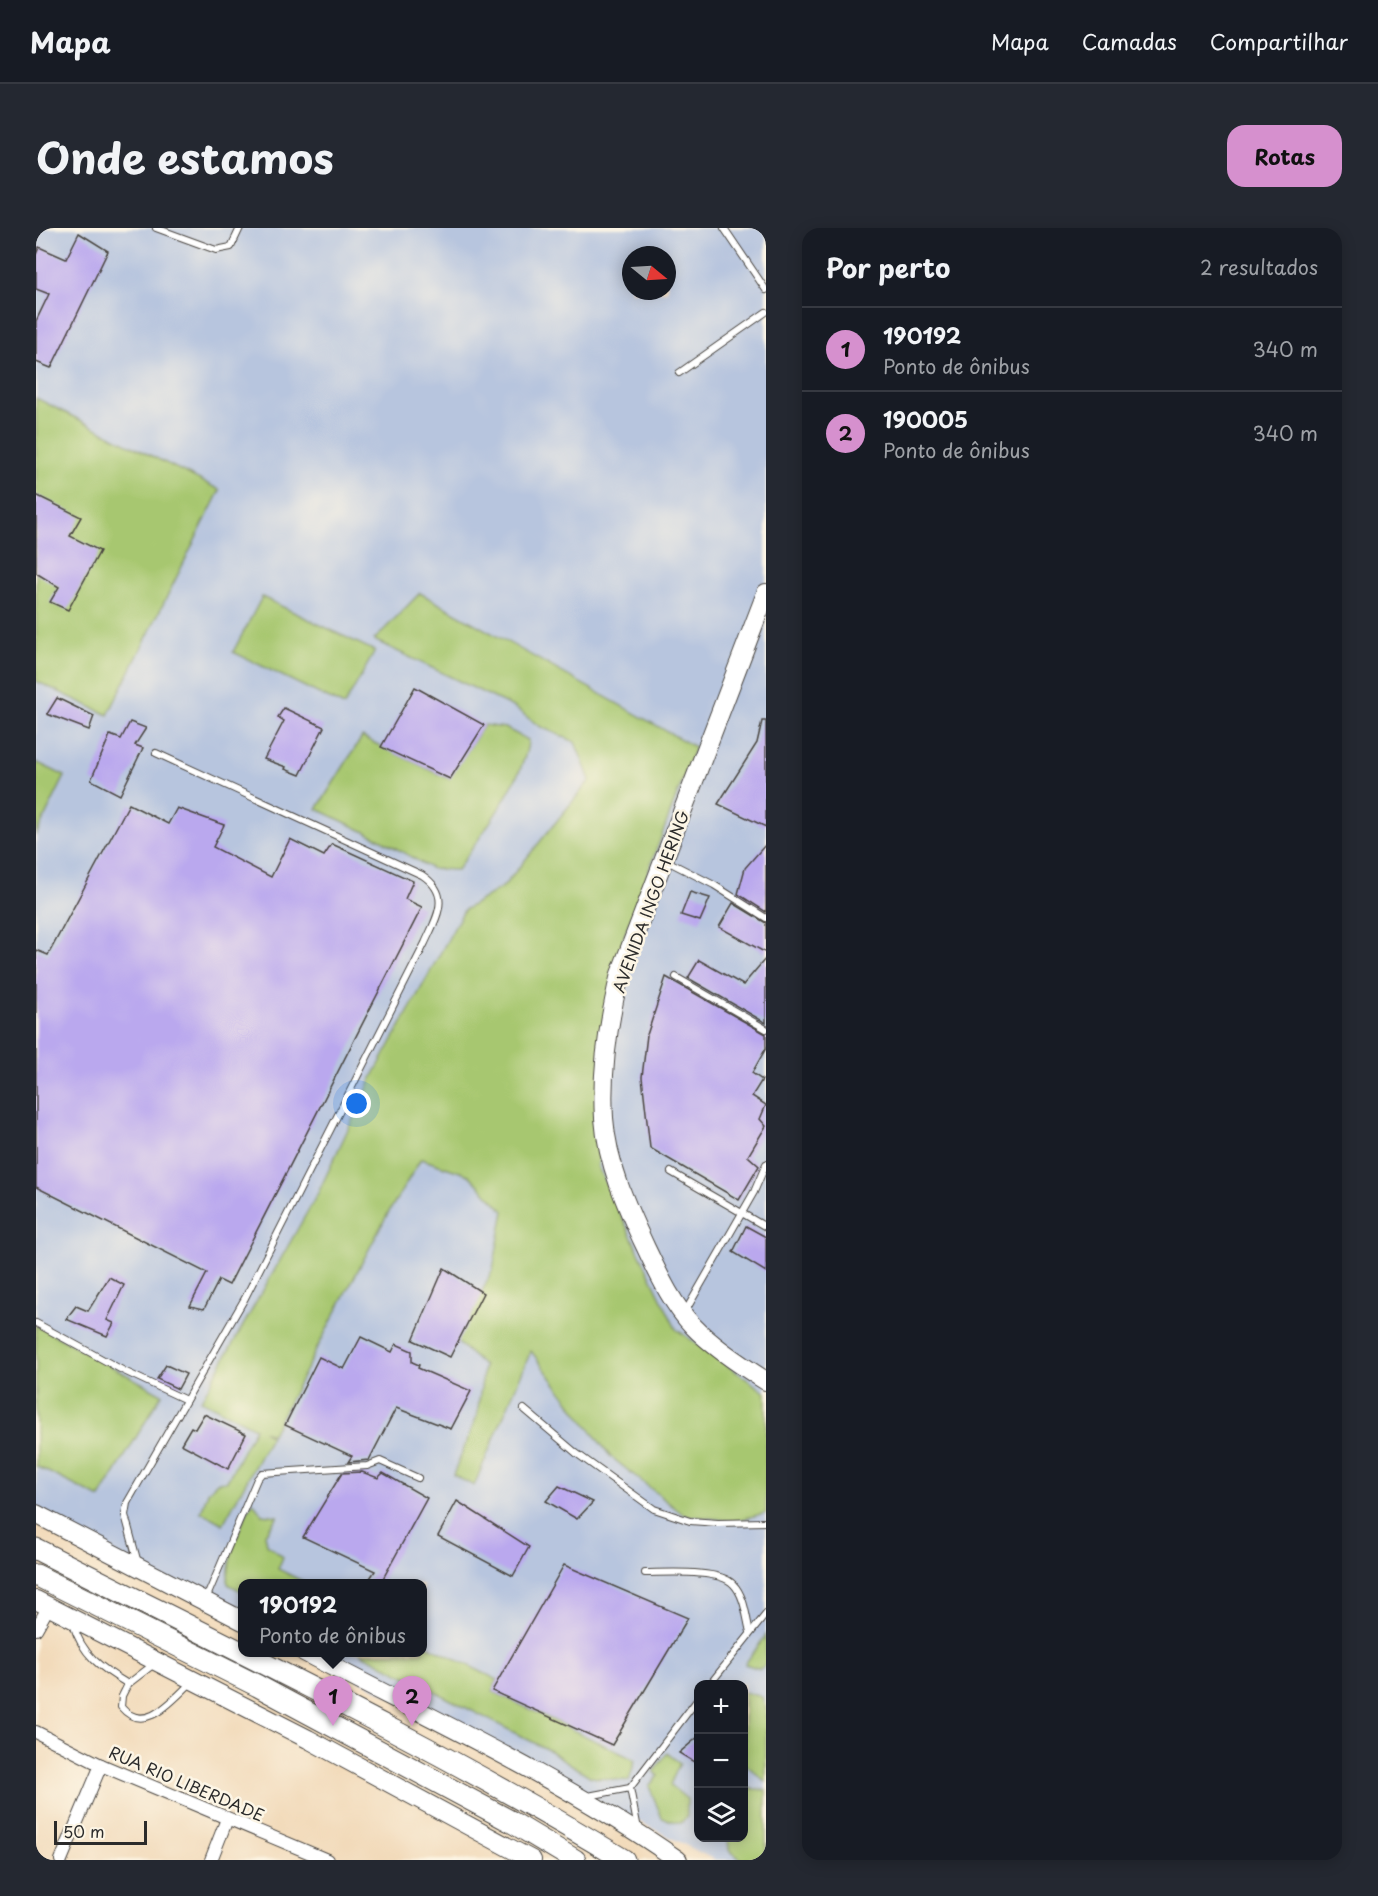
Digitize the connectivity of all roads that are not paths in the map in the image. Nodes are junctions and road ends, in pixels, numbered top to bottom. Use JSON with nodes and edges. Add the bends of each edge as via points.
{"nodes":[{"id":1,"x":156,"y":228,"type":"edge"},
{"id":2,"x":240,"y":228,"type":"edge"},
{"id":3,"x":724,"y":228,"type":"edge"},
{"id":4,"x":766,"y":290,"type":"edge"},
{"id":5,"x":766,"y":312,"type":"edge"},
{"id":6,"x":679,"y":373,"type":"dead end"},
{"id":7,"x":766,"y":593,"type":"edge"},
{"id":8,"x":156,"y":753,"type":"dead end"},
{"id":9,"x":663,"y":860,"type":"junction"},
{"id":10,"x":766,"y":918,"type":"edge"},
{"id":11,"x":676,"y":977,"type":"dead end"},
{"id":12,"x":766,"y":1029,"type":"edge"},
{"id":13,"x":766,"y":1164,"type":"edge"},
{"id":14,"x":671,"y":1172,"type":"dead end"},
{"id":15,"x":742,"y":1213,"type":"junction"},
{"id":16,"x":766,"y":1227,"type":"edge"},
{"id":17,"x":683,"y":1315,"type":"junction"},
{"id":18,"x":36,"y":1323,"type":"edge"},
{"id":19,"x":766,"y":1381,"type":"edge"},
{"id":20,"x":186,"y":1400,"type":"junction"},
{"id":21,"x":524,"y":1409,"type":"dead end"},
{"id":22,"x":418,"y":1478,"type":"dead end"},
{"id":23,"x":36,"y":1514,"type":"edge"},
{"id":24,"x":766,"y":1522,"type":"edge"},
{"id":25,"x":36,"y":1549,"type":"edge"},
{"id":26,"x":140,"y":1568,"type":"junction"},
{"id":27,"x":645,"y":1573,"type":"dead end"},
{"id":28,"x":36,"y":1575,"type":"edge"},
{"id":29,"x":205,"y":1601,"type":"junction"},
{"id":30,"x":42,"y":1603,"type":"edge"},
{"id":31,"x":766,"y":1614,"type":"edge"},
{"id":32,"x":71,"y":1618,"type":"junction"},
{"id":33,"x":238,"y":1618,"type":"edge"},
{"id":34,"x":36,"y":1629,"type":"edge"},
{"id":35,"x":750,"y":1632,"type":"junction"},
{"id":36,"x":238,"y":1652,"type":"edge"},
{"id":37,"x":248,"y":1657,"type":"edge"},
{"id":38,"x":312,"y":1657,"type":"edge"},
{"id":39,"x":156,"y":1663,"type":"junction"},
{"id":40,"x":713,"y":1680,"type":"edge"},
{"id":41,"x":193,"y":1681,"type":"junction"},
{"id":42,"x":128,"y":1684,"type":"junction"},
{"id":43,"x":694,"y":1705,"type":"edge"},
{"id":44,"x":36,"y":1732,"type":"edge"},
{"id":45,"x":101,"y":1765,"type":"junction"},
{"id":46,"x":630,"y":1788,"type":"junction"},
{"id":47,"x":580,"y":1797,"type":"junction"},
{"id":48,"x":227,"y":1819,"type":"junction"},
{"id":49,"x":638,"y":1833,"type":"junction"},
{"id":50,"x":61,"y":1860,"type":"edge"},
{"id":51,"x":211,"y":1860,"type":"edge"},
{"id":52,"x":327,"y":1860,"type":"edge"},
{"id":53,"x":532,"y":1860,"type":"edge"},
{"id":54,"x":575,"y":1860,"type":"edge"},
{"id":55,"x":624,"y":1860,"type":"edge"},
{"id":56,"x":678,"y":1860,"type":"edge"}],
"edges":[{"from":1,"to":2,"type":"lane","via":[[216,249],[231,247]]},
{"from":3,"to":4,"type":"lane"},
{"from":5,"to":6,"type":"lane"},
{"from":7,"to":9,"type":"main road","name":"AVENIDA INGO HERING"},
{"from":8,"to":20,"type":"lane","via":[[422,875],[432,881],[440,900],[439,912],[425,943],[261,1267]]},
{"from":9,"to":10,"type":"lane","via":[[714,885]]},
{"from":9,"to":17,"type":"main road","name":"AVENIDA INGO HERING","via":[[615,993],[604,1120],[616,1176],[634,1222],[659,1277]]},
{"from":11,"to":12,"type":"lane"},
{"from":13,"to":15,"type":"lane"},
{"from":14,"to":15,"type":"lane"},
{"from":15,"to":16,"type":"lane"},
{"from":15,"to":17,"type":"lane"},
{"from":17,"to":19,"type":"main road","name":"AVENIDA INGO HERING","via":[[707,1338]]},
{"from":18,"to":20,"type":"lane"},
{"from":20,"to":26,"type":"lane","via":[[125,1510]]},
{"from":21,"to":24,"type":"lane","via":[[576,1453],[654,1509],[690,1521]]},
{"from":22,"to":29,"type":"lane","via":[[380,1461],[367,1466],[262,1473],[234,1528]]},
{"from":23,"to":26,"type":"main road"},
{"from":25,"to":36,"type":"highway"},
{"from":26,"to":29,"type":"main road"},
{"from":27,"to":35,"type":"lane","via":[[717,1576],[732,1582],[741,1595]]},
{"from":28,"to":54,"type":"highway","via":[[258,1686]]},
{"from":29,"to":33,"type":"main road"},
{"from":30,"to":32,"type":"main road"},
{"from":30,"to":34,"type":"street"},
{"from":31,"to":35,"type":"lane"},
{"from":32,"to":39,"type":"main road"},
{"from":32,"to":42,"type":"lane","via":[[87,1654]]},
{"from":35,"to":40,"type":"lane"},
{"from":37,"to":55,"type":"highway","via":[[547,1813]]},
{"from":38,"to":47,"type":"main road"},
{"from":39,"to":41,"type":"main road"},
{"from":39,"to":42,"type":"lane"},
{"from":41,"to":42,"type":"lane","via":[[161,1711],[141,1719],[121,1707]]},
{"from":41,"to":53,"type":"main road"},
{"from":43,"to":46,"type":"lane"},
{"from":44,"to":45,"type":"street","name":"RUA RIO LIBERDADE"},
{"from":45,"to":48,"type":"street","name":"RUA RIO LIBERDADE"},
{"from":45,"to":50,"type":"street"},
{"from":46,"to":47,"type":"lane"},
{"from":46,"to":49,"type":"lane"},
{"from":47,"to":49,"type":"main road"},
{"from":48,"to":51,"type":"street"},
{"from":48,"to":52,"type":"street","name":"RUA RIO LIBERDADE"},
{"from":49,"to":56,"type":"main road"}]}
